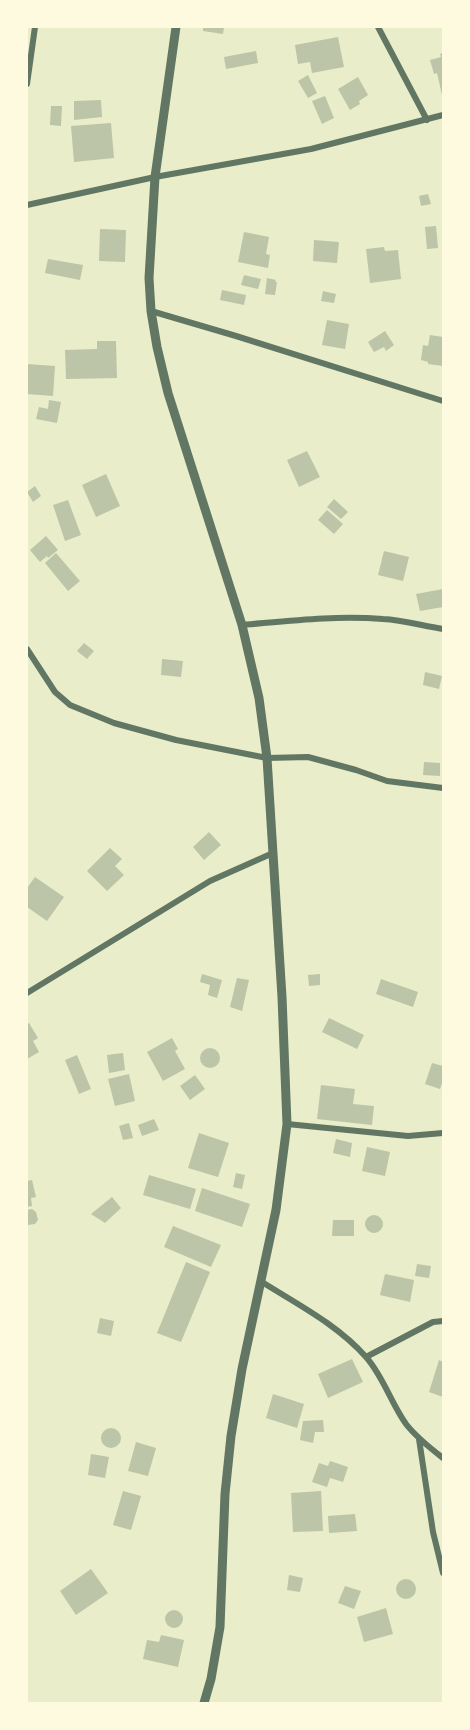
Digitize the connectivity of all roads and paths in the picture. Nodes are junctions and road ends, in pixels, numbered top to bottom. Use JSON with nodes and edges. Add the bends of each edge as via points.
{"nodes":[{"id":1,"x":35,"y":27,"type":"edge"},
{"id":2,"x":176,"y":27,"type":"edge"},
{"id":3,"x":378,"y":27,"type":"edge"},
{"id":4,"x":27,"y":84,"type":"edge"},
{"id":5,"x":443,"y":115,"type":"edge"},
{"id":6,"x":427,"y":120,"type":"junction"},
{"id":7,"x":155,"y":177,"type":"junction"},
{"id":8,"x":27,"y":205,"type":"edge"},
{"id":9,"x":151,"y":311,"type":"junction"},
{"id":10,"x":443,"y":401,"type":"edge"},
{"id":11,"x":242,"y":625,"type":"junction"},
{"id":12,"x":443,"y":629,"type":"edge"},
{"id":13,"x":27,"y":649,"type":"edge"},
{"id":14,"x":267,"y":758,"type":"junction"},
{"id":15,"x":443,"y":788,"type":"edge"},
{"id":16,"x":273,"y":853,"type":"junction"},
{"id":17,"x":27,"y":993,"type":"edge"},
{"id":18,"x":287,"y":1124,"type":"junction"},
{"id":19,"x":443,"y":1133,"type":"edge"},
{"id":20,"x":262,"y":1282,"type":"junction"},
{"id":21,"x":443,"y":1321,"type":"edge"},
{"id":22,"x":366,"y":1357,"type":"junction"},
{"id":23,"x":418,"y":1438,"type":"junction"},
{"id":24,"x":443,"y":1458,"type":"edge"},
{"id":25,"x":443,"y":1573,"type":"edge"},
{"id":26,"x":204,"y":1703,"type":"edge"}],
"edges":[{"from":1,"to":4,"type":"street"},
{"from":2,"to":7,"type":"street"},
{"from":3,"to":6,"type":"street"},
{"from":5,"to":6,"type":"street"},
{"from":6,"to":7,"type":"street","via":[[311,149]]},
{"from":7,"to":8,"type":"street"},
{"from":7,"to":9,"type":"street"},
{"from":9,"to":10,"type":"street"},
{"from":9,"to":11,"type":"street","via":[[168,393]]},
{"from":11,"to":12,"type":"street","via":[[368,618]]},
{"from":11,"to":14,"type":"street","via":[[259,698]]},
{"from":13,"to":14,"type":"street","via":[[55,692],[70,705],[114,723],[176,740]]},
{"from":14,"to":15,"type":"street","via":[[308,757],[387,782]]},
{"from":14,"to":16,"type":"street"},
{"from":16,"to":17,"type":"street","via":[[210,881]]},
{"from":16,"to":18,"type":"street"},
{"from":18,"to":19,"type":"street","via":[[408,1136]]},
{"from":18,"to":20,"type":"street"},
{"from":20,"to":22,"type":"street","via":[[327,1323]]},
{"from":20,"to":26,"type":"street","via":[[231,1436],[220,1627]]},
{"from":21,"to":22,"type":"street","via":[[433,1322]]},
{"from":22,"to":23,"type":"street"},
{"from":23,"to":24,"type":"street"},
{"from":23,"to":25,"type":"street"}]}
